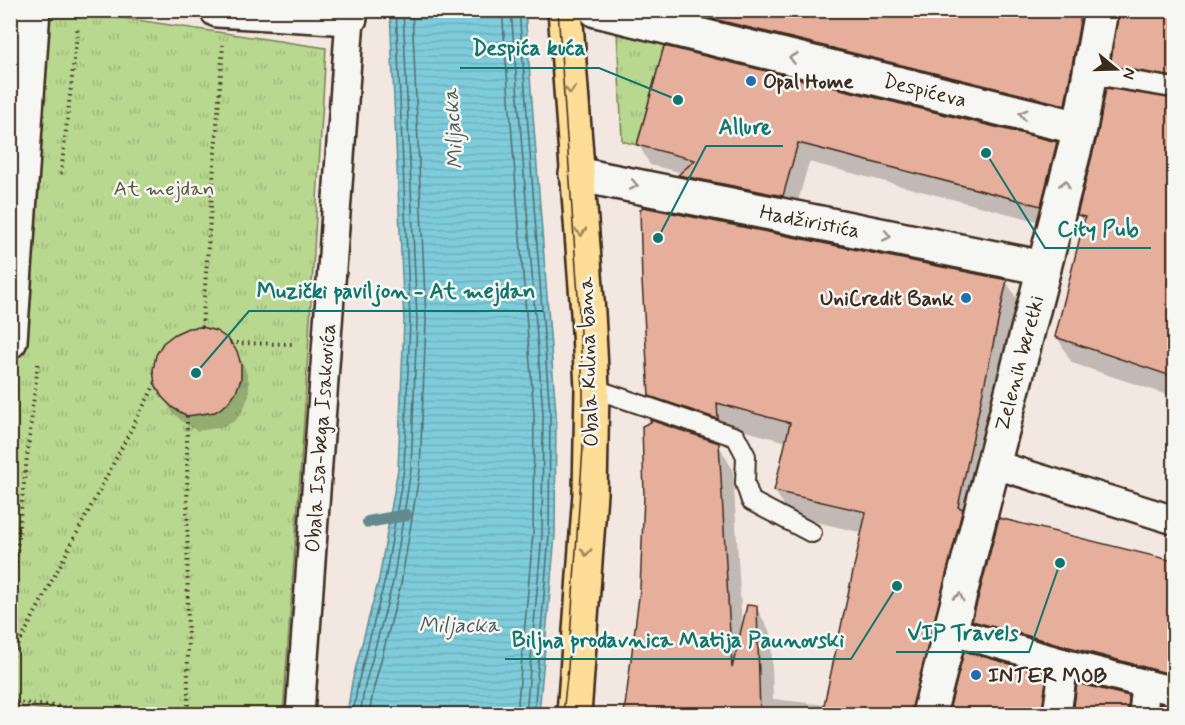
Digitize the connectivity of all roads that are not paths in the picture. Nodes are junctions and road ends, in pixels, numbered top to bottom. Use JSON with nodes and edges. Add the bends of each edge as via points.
{"nodes":[{"id":1,"x":217,"y":10,"type":"edge"},
{"id":2,"x":565,"y":10,"type":"edge"},
{"id":3,"x":596,"y":10,"type":"edge"},
{"id":4,"x":1101,"y":10,"type":"edge"},
{"id":5,"x":226,"y":11,"type":"edge"},
{"id":6,"x":350,"y":14,"type":"edge"},
{"id":7,"x":27,"y":23,"type":"edge"},
{"id":8,"x":1089,"y":74,"type":"junction"},
{"id":9,"x":1174,"y":88,"type":"edge"},
{"id":10,"x":1080,"y":128,"type":"junction"},
{"id":11,"x":576,"y":174,"type":"junction"},
{"id":12,"x":1044,"y":268,"type":"junction"},
{"id":13,"x":10,"y":341,"type":"edge"},
{"id":14,"x":592,"y":388,"type":"junction"},
{"id":15,"x":993,"y":464,"type":"junction"},
{"id":16,"x":1174,"y":520,"type":"edge"},
{"id":17,"x":812,"y":532,"type":"dead end"},
{"id":18,"x":950,"y":631,"type":"junction"},
{"id":19,"x":1064,"y":663,"type":"junction"},
{"id":20,"x":1146,"y":684,"type":"junction"},
{"id":21,"x":1174,"y":691,"type":"edge"},
{"id":22,"x":300,"y":714,"type":"edge"},
{"id":23,"x":574,"y":714,"type":"edge"},
{"id":24,"x":928,"y":714,"type":"edge"},
{"id":25,"x":1057,"y":714,"type":"edge"},
{"id":26,"x":1143,"y":714,"type":"edge"}],
"edges":[{"from":1,"to":5,"type":"street","name":"Obala Isa-bega Isakovića"},
{"from":2,"to":11,"type":"main road","name":"Obala Kulina bana","one_way":true},
{"from":10,"to":3,"type":"street","name":"Despićeva","one_way":true},
{"from":4,"to":8,"type":"street","name":"Zelenih beretki"},
{"from":5,"to":6,"type":"street","name":"Obala Isa-bega Isakovića"},
{"from":6,"to":22,"type":"street","name":"Obala Isa-bega Isakovića"},
{"from":7,"to":13,"type":"street"},
{"from":8,"to":9,"type":"lane"},
{"from":8,"to":10,"type":"street","name":"Zelenih beretki"},
{"from":12,"to":10,"type":"street","name":"Zelenih beretki","one_way":true},
{"from":11,"to":12,"type":"street","name":"Hadžiristića","one_way":true},
{"from":11,"to":14,"type":"main road","name":"Obala Kulina bana","one_way":true},
{"from":12,"to":15,"type":"street","name":"Zelenih beretki"},
{"from":14,"to":17,"type":"lane","via":[[736,436],[746,456],[745,483],[751,501]]},
{"from":14,"to":23,"type":"main road","name":"Obala Kulina bana","one_way":true,"via":[[590,494]]},
{"from":15,"to":16,"type":"street"},
{"from":18,"to":15,"type":"street","name":"Zelenih beretki","one_way":true},
{"from":18,"to":19,"type":"street"},
{"from":18,"to":24,"type":"street","name":"Zelenih beretki"},
{"from":19,"to":20,"type":"street"},
{"from":19,"to":25,"type":"street"},
{"from":20,"to":21,"type":"street"},
{"from":20,"to":26,"type":"street"}]}
